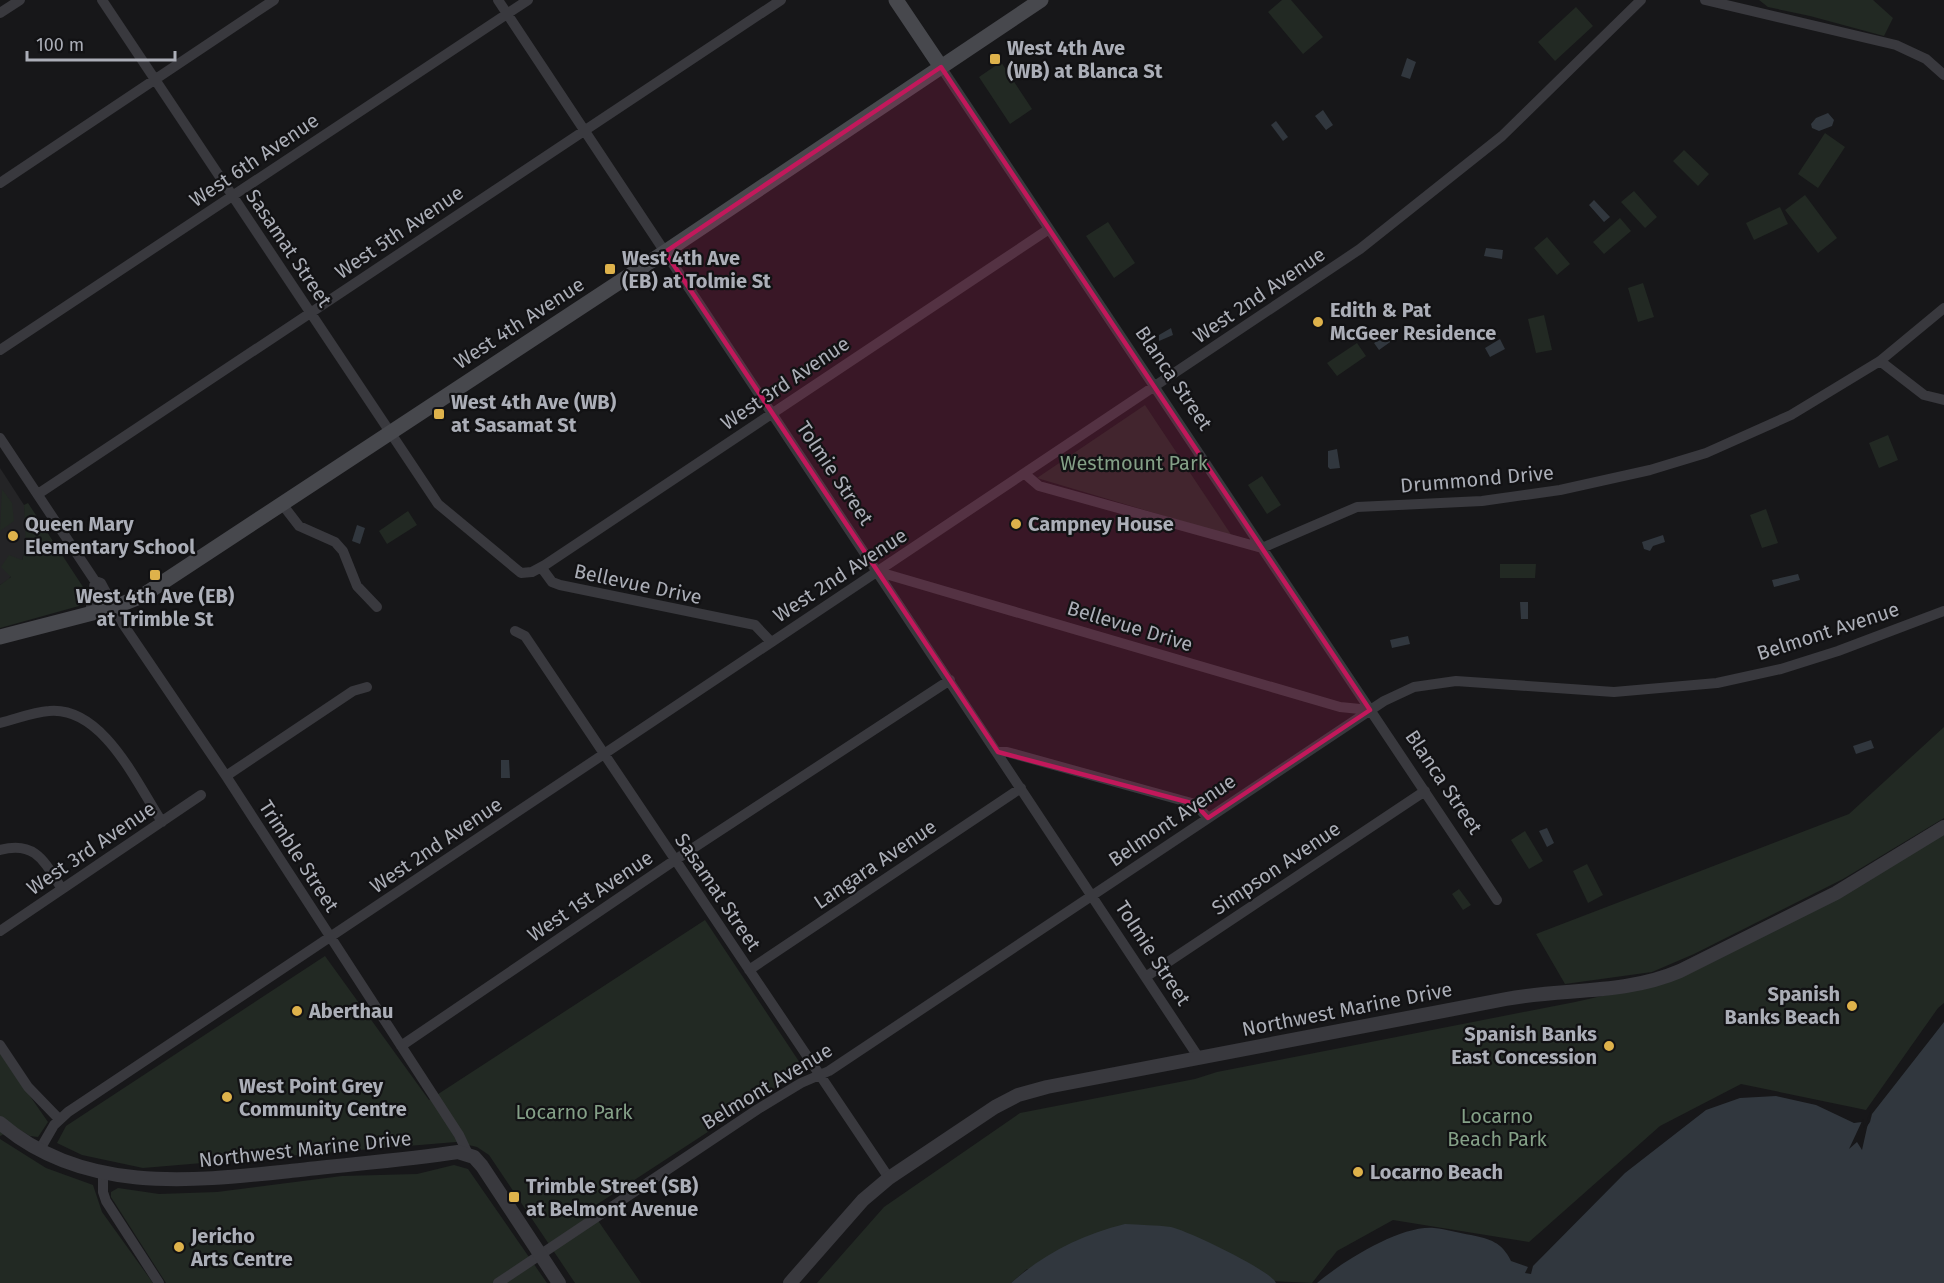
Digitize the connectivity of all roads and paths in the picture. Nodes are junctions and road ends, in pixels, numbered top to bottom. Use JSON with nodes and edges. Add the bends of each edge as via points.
{"nodes":[{"id":1,"x":20,"y":0,"type":"edge"},
{"id":2,"x":102,"y":0,"type":"edge"},
{"id":3,"x":274,"y":0,"type":"edge"},
{"id":4,"x":498,"y":0,"type":"edge"},
{"id":5,"x":528,"y":0,"type":"edge"},
{"id":6,"x":781,"y":0,"type":"edge"},
{"id":7,"x":896,"y":0,"type":"edge"},
{"id":8,"x":1041,"y":0,"type":"edge"},
{"id":9,"x":1641,"y":0,"type":"edge"},
{"id":10,"x":1705,"y":0,"type":"edge"},
{"id":11,"x":0,"y":13,"type":"edge"},
{"id":12,"x":507,"y":14,"type":"junction"},
{"id":13,"x":941,"y":67,"type":"junction"},
{"id":14,"x":1944,"y":75,"type":"edge"},
{"id":15,"x":155,"y":80,"type":"junction"},
{"id":16,"x":584,"y":130,"type":"junction"},
{"id":17,"x":0,"y":183,"type":"edge"},
{"id":18,"x":233,"y":196,"type":"junction"},
{"id":19,"x":1049,"y":229,"type":"junction"},
{"id":20,"x":665,"y":252,"type":"junction"},
{"id":21,"x":1944,"y":308,"type":"edge"},
{"id":22,"x":310,"y":312,"type":"junction"},
{"id":23,"x":0,"y":350,"type":"edge"},
{"id":24,"x":1880,"y":362,"type":"junction"},
{"id":25,"x":1155,"y":387,"type":"junction"},
{"id":26,"x":1944,"y":400,"type":"edge"},
{"id":27,"x":772,"y":412,"type":"junction"},
{"id":28,"x":391,"y":432,"type":"junction"},
{"id":29,"x":0,"y":438,"type":"edge"},
{"id":30,"x":1025,"y":474,"type":"junction"},
{"id":31,"x":38,"y":494,"type":"junction"},
{"id":32,"x":282,"y":504,"type":"junction"},
{"id":33,"x":1262,"y":548,"type":"junction"},
{"id":34,"x":542,"y":567,"type":"junction"},
{"id":35,"x":879,"y":572,"type":"junction"},
{"id":36,"x":95,"y":581,"type":"junction"},
{"id":37,"x":377,"y":607,"type":"dead end"},
{"id":38,"x":112,"y":608,"type":"junction"},
{"id":39,"x":1944,"y":611,"type":"edge"},
{"id":40,"x":90,"y":614,"type":"junction"},
{"id":41,"x":515,"y":631,"type":"dead end"},
{"id":42,"x":0,"y":637,"type":"edge"},
{"id":43,"x":771,"y":642,"type":"junction"},
{"id":44,"x":950,"y":680,"type":"junction"},
{"id":45,"x":367,"y":687,"type":"dead end"},
{"id":46,"x":1370,"y":710,"type":"junction"},
{"id":47,"x":0,"y":723,"type":"edge"},
{"id":48,"x":999,"y":752,"type":"junction"},
{"id":49,"x":604,"y":754,"type":"junction"},
{"id":50,"x":226,"y":776,"type":"junction"},
{"id":51,"x":1022,"y":788,"type":"junction"},
{"id":52,"x":1425,"y":791,"type":"junction"},
{"id":53,"x":201,"y":795,"type":"dead end"},
{"id":54,"x":1208,"y":818,"type":"junction"},
{"id":55,"x":162,"y":822,"type":"junction"},
{"id":56,"x":1944,"y":827,"type":"edge"},
{"id":57,"x":0,"y":850,"type":"edge"},
{"id":58,"x":675,"y":860,"type":"junction"},
{"id":59,"x":62,"y":889,"type":"junction"},
{"id":60,"x":1093,"y":895,"type":"junction"},
{"id":61,"x":1497,"y":900,"type":"dead end"},
{"id":62,"x":0,"y":931,"type":"edge"},
{"id":63,"x":329,"y":937,"type":"junction"},
{"id":64,"x":748,"y":970,"type":"junction"},
{"id":65,"x":1147,"y":976,"type":"junction"},
{"id":66,"x":0,"y":1045,"type":"edge"},
{"id":67,"x":401,"y":1046,"type":"junction"},
{"id":68,"x":1199,"y":1058,"type":"junction"},
{"id":69,"x":819,"y":1075,"type":"junction"},
{"id":70,"x":59,"y":1119,"type":"junction"},
{"id":71,"x":0,"y":1123,"type":"edge"},
{"id":72,"x":39,"y":1151,"type":"junction"},
{"id":73,"x":468,"y":1154,"type":"junction"},
{"id":74,"x":104,"y":1174,"type":"junction"},
{"id":75,"x":889,"y":1178,"type":"junction"},
{"id":76,"x":540,"y":1254,"type":"junction"},
{"id":77,"x":159,"y":1283,"type":"edge"},
{"id":78,"x":498,"y":1283,"type":"edge"},
{"id":79,"x":559,"y":1283,"type":"edge"},
{"id":80,"x":790,"y":1283,"type":"edge"}],
"edges":[{"from":1,"to":11,"type":"street"},
{"from":2,"to":15,"type":"street","name":"Sasamat Street"},
{"from":3,"to":15,"type":"street"},
{"from":4,"to":12,"type":"street","name":"Tolmie Street"},
{"from":5,"to":12,"type":"street","name":"West 6th Avenue"},
{"from":6,"to":16,"type":"street","name":"West 5th Avenue"},
{"from":7,"to":13,"type":"main road","name":"Blanca Street"},
{"from":8,"to":13,"type":"main road","name":"West 4th Avenue"},
{"from":9,"to":25,"type":"street","name":"West 2nd Avenue","via":[[1520,119],[1430,195],[1335,267]]},
{"from":10,"to":14,"type":"street","via":[[1896,45],[1926,59]]},
{"from":12,"to":16,"type":"street","name":"Tolmie Street"},
{"from":12,"to":18,"type":"street","name":"West 6th Avenue"},
{"from":13,"to":19,"type":"street","name":"Blanca Street"},
{"from":13,"to":20,"type":"main road","name":"West 4th Avenue"},
{"from":15,"to":17,"type":"street"},
{"from":15,"to":18,"type":"street","name":"Sasamat Street"},
{"from":16,"to":20,"type":"street","name":"Tolmie Street"},
{"from":16,"to":22,"type":"street","name":"West 5th Avenue"},
{"from":18,"to":22,"type":"street","name":"Sasamat Street"},
{"from":18,"to":23,"type":"street","name":"West 6th Avenue"},
{"from":19,"to":25,"type":"street","name":"Blanca Street"},
{"from":19,"to":27,"type":"street","name":"West 3rd Avenue"},
{"from":20,"to":27,"type":"street","name":"Tolmie Street"},
{"from":20,"to":28,"type":"main road","name":"West 4th Avenue"},
{"from":21,"to":24,"type":"street","name":"Drummond Drive"},
{"from":22,"to":28,"type":"street","name":"Sasamat Street"},
{"from":22,"to":31,"type":"street","name":"West 5th Avenue"},
{"from":24,"to":26,"type":"street","via":[[1924,395]]},
{"from":24,"to":33,"type":"street","name":"Drummond Drive","via":[[1791,415],[1707,453],[1560,490],[1482,501],[1357,507]]},
{"from":25,"to":30,"type":"street","name":"West 2nd Avenue"},
{"from":25,"to":33,"type":"street","name":"Blanca Street"},
{"from":27,"to":34,"type":"street","name":"West 3rd Avenue"},
{"from":27,"to":35,"type":"street","name":"Tolmie Street"},
{"from":28,"to":32,"type":"main road","name":"West 4th Avenue"},
{"from":28,"to":34,"type":"street","name":"Sasamat Street","via":[[438,504],[449,514],[515,570],[521,573]]},
{"from":29,"to":31,"type":"street","name":"Trimble Street"},
{"from":30,"to":33,"type":"street","via":[[1039,486]]},
{"from":30,"to":35,"type":"street","name":"West 2nd Avenue"},
{"from":31,"to":36,"type":"street","name":"Trimble Street"},
{"from":32,"to":37,"type":"street","via":[[298,526],[335,542],[343,551],[357,586]]},
{"from":32,"to":38,"type":"main road","name":"West 4th Avenue","via":[[142,596]]},
{"from":33,"to":46,"type":"street","name":"Blanca Street"},
{"from":34,"to":43,"type":"street","name":"Bellevue Drive","via":[[552,582],[560,585],[755,626]]},
{"from":35,"to":43,"type":"street","name":"West 2nd Avenue"},
{"from":35,"to":44,"type":"street","name":"Tolmie Street"},
{"from":35,"to":46,"type":"street","name":"Bellevue Drive","via":[[1340,707]]},
{"from":36,"to":38,"type":"street","name":"Trimble Street","via":[[101,583]]},
{"from":36,"to":40,"type":"street"},
{"from":38,"to":40,"type":"main road","name":"West 4th Avenue"},
{"from":38,"to":50,"type":"street","name":"Trimble Street"},
{"from":39,"to":46,"type":"street","name":"Belmont Avenue","via":[[1808,661],[1717,683],[1614,692],[1437,682],[1414,687]]},
{"from":40,"to":42,"type":"main road","name":"West 4th Avenue"},
{"from":41,"to":49,"type":"street","name":"Sasamat Street","via":[[525,636]]},
{"from":43,"to":49,"type":"street","name":"West 2nd Avenue"},
{"from":44,"to":48,"type":"street","name":"Tolmie Street"},
{"from":44,"to":58,"type":"street","name":"West 1st Avenue"},
{"from":45,"to":50,"type":"street","via":[[353,691]]},
{"from":46,"to":52,"type":"street","name":"Blanca Street"},
{"from":46,"to":54,"type":"street","name":"Belmont Avenue"},
{"from":47,"to":55,"type":"street","via":[[50,711],[92,723],[110,742]]},
{"from":48,"to":51,"type":"street","name":"Tolmie Street"},
{"from":48,"to":54,"type":"street","via":[[1195,804]]},
{"from":49,"to":58,"type":"street","name":"Sasamat Street"},
{"from":49,"to":63,"type":"street","name":"West 2nd Avenue"},
{"from":50,"to":63,"type":"street","name":"Trimble Street"},
{"from":51,"to":60,"type":"street","name":"Tolmie Street"},
{"from":51,"to":64,"type":"street","name":"Langara Avenue"},
{"from":52,"to":61,"type":"street","name":"Blanca Street"},
{"from":52,"to":65,"type":"street","name":"Simpson Avenue"},
{"from":53,"to":55,"type":"street","name":"West 3rd Avenue"},
{"from":54,"to":60,"type":"street","name":"Belmont Avenue"},
{"from":55,"to":59,"type":"street","name":"West 3rd Avenue"},
{"from":56,"to":68,"type":"street","name":"Northwest Marine Drive","via":[[1836,893],[1655,980],[1624,987],[1509,998]]},
{"from":57,"to":59,"type":"street","via":[[12,846],[31,850],[43,860]]},
{"from":58,"to":64,"type":"street","name":"Sasamat Street"},
{"from":58,"to":67,"type":"street","name":"West 1st Avenue"},
{"from":59,"to":62,"type":"street","name":"West 3rd Avenue"},
{"from":60,"to":65,"type":"street","name":"Tolmie Street"},
{"from":60,"to":69,"type":"street","name":"Belmont Avenue"},
{"from":63,"to":67,"type":"street","name":"Trimble Street"},
{"from":63,"to":70,"type":"street","name":"West 2nd Avenue"},
{"from":64,"to":69,"type":"street","name":"Sasamat Street"},
{"from":65,"to":68,"type":"street","name":"Tolmie Street"},
{"from":66,"to":70,"type":"street","via":[[28,1087]]},
{"from":67,"to":73,"type":"street","name":"Trimble Street"},
{"from":68,"to":75,"type":"street","name":"Northwest Marine Drive","via":[[1018,1095]]},
{"from":69,"to":75,"type":"street","name":"Sasamat Street"},
{"from":69,"to":76,"type":"street","name":"Belmont Avenue","via":[[758,1109]]},
{"from":70,"to":72,"type":"street","name":"West 2nd Avenue"},
{"from":71,"to":72,"type":"street","name":"Northwest Marine Drive"},
{"from":72,"to":74,"type":"street","name":"Northwest Marine Drive"},
{"from":73,"to":74,"type":"street","name":"Northwest Marine Drive","via":[[177,1181]]},
{"from":73,"to":76,"type":"street","via":[[479,1161]]},
{"from":74,"to":77,"type":"street","via":[[106,1201]]},
{"from":75,"to":80,"type":"street","name":"Northwest Marine Drive","via":[[863,1200]]},
{"from":76,"to":78,"type":"street","name":"Belmont Avenue"},
{"from":76,"to":79,"type":"street"}]}
